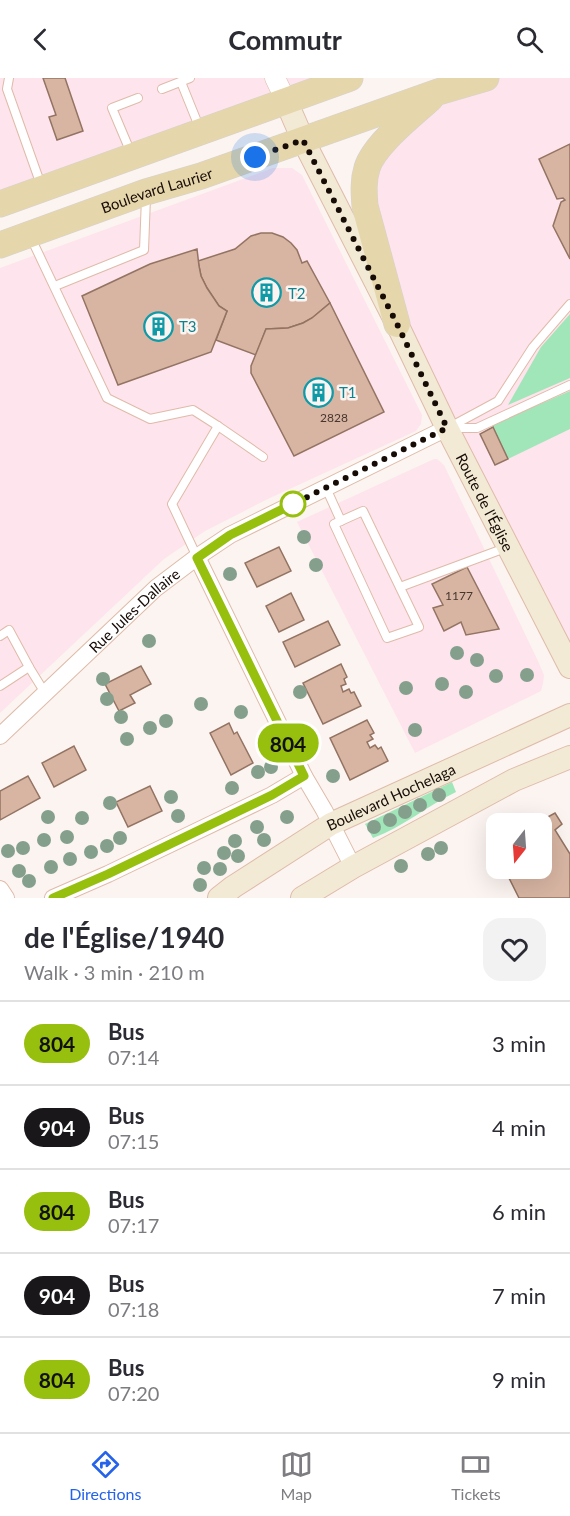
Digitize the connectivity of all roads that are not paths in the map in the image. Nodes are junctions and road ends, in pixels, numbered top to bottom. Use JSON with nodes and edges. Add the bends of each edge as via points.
{"nodes":[{"id":1,"x":9,"y":78,"type":"edge"},
{"id":2,"x":190,"y":78,"type":"edge"},
{"id":3,"x":275,"y":78,"type":"edge"},
{"id":4,"x":350,"y":78,"type":"edge"},
{"id":5,"x":486,"y":78,"type":"edge"},
{"id":6,"x":181,"y":82,"type":"junction"},
{"id":7,"x":162,"y":89,"type":"dead end"},
{"id":8,"x":438,"y":92,"type":"junction"},
{"id":9,"x":138,"y":98,"type":"dead end"},
{"id":10,"x":286,"y":101,"type":"junction"},
{"id":11,"x":201,"y":132,"type":"junction"},
{"id":12,"x":303,"y":140,"type":"junction"},
{"id":13,"x":132,"y":157,"type":"junction"},
{"id":14,"x":42,"y":189,"type":"junction"},
{"id":15,"x":146,"y":192,"type":"junction"},
{"id":16,"x":0,"y":204,"type":"edge"},
{"id":17,"x":30,"y":235,"type":"junction"},
{"id":18,"x":0,"y":245,"type":"edge"},
{"id":19,"x":55,"y":286,"type":"junction"},
{"id":20,"x":570,"y":304,"type":"edge"},
{"id":21,"x":397,"y":324,"type":"junction"},
{"id":22,"x":570,"y":385,"type":"edge"},
{"id":23,"x":218,"y":426,"type":"junction"},
{"id":24,"x":447,"y":428,"type":"junction"},
{"id":25,"x":263,"y":457,"type":"dead end"},
{"id":26,"x":326,"y":488,"type":"junction"},
{"id":27,"x":341,"y":521,"type":"junction"},
{"id":28,"x":508,"y":547,"type":"junction"},
{"id":29,"x":197,"y":558,"type":"junction"},
{"id":30,"x":400,"y":587,"type":"junction"},
{"id":31,"x":0,"y":636,"type":"edge"},
{"id":32,"x":28,"y":667,"type":"junction"},
{"id":33,"x":570,"y":667,"type":"edge"},
{"id":34,"x":0,"y":686,"type":"edge"},
{"id":35,"x":45,"y":693,"type":"junction"},
{"id":36,"x":570,"y":715,"type":"edge"},
{"id":37,"x":0,"y":736,"type":"edge"},
{"id":38,"x":570,"y":757,"type":"edge"},
{"id":39,"x":304,"y":776,"type":"junction"},
{"id":40,"x":331,"y":824,"type":"junction"},
{"id":41,"x":352,"y":867,"type":"junction"},
{"id":42,"x":0,"y":889,"type":"edge"},
{"id":43,"x":6,"y":898,"type":"edge"},
{"id":44,"x":53,"y":898,"type":"edge"},
{"id":45,"x":219,"y":898,"type":"edge"},
{"id":46,"x":302,"y":898,"type":"edge"}],
"edges":[{"from":1,"to":14,"type":"lane","via":[[7,90]]},
{"from":2,"to":6,"type":"lane"},
{"from":3,"to":10,"type":"street","name":"Route de l'Église"},
{"from":4,"to":10,"type":"main road"},
{"from":5,"to":8,"type":"main road","name":"Boulevard Laurier"},
{"from":6,"to":7,"type":"lane"},
{"from":6,"to":11,"type":"lane"},
{"from":8,"to":12,"type":"main road","name":"Boulevard Laurier"},
{"from":8,"to":21,"type":"main road","via":[[381,144],[367,166],[363,186]]},
{"from":9,"to":13,"type":"lane","via":[[112,108]]},
{"from":10,"to":11,"type":"main road"},
{"from":10,"to":12,"type":"main road","name":"Route de l'Église"},
{"from":11,"to":13,"type":"main road"},
{"from":12,"to":15,"type":"main road","name":"Boulevard Laurier"},
{"from":12,"to":21,"type":"main road","name":"Route de l'Église"},
{"from":13,"to":14,"type":"main road"},
{"from":14,"to":16,"type":"main road"},
{"from":15,"to":17,"type":"main road","name":"Boulevard Laurier"},
{"from":15,"to":19,"type":"lane","via":[[144,250]]},
{"from":17,"to":18,"type":"main road","name":"Boulevard Laurier"},
{"from":17,"to":19,"type":"lane"},
{"from":19,"to":23,"type":"lane","via":[[107,398],[150,419],[193,410]]},
{"from":20,"to":24,"type":"lane","via":[[533,347],[498,401]]},
{"from":21,"to":24,"type":"main road","name":"Route de l'Église"},
{"from":22,"to":24,"type":"lane","via":[[477,428]]},
{"from":23,"to":25,"type":"lane"},
{"from":23,"to":29,"type":"lane","via":[[172,504]]},
{"from":24,"to":26,"type":"street","name":"Rue Jules-Dallaire"},
{"from":24,"to":28,"type":"main road","name":"Route de l'Église"},
{"from":26,"to":27,"type":"lane"},
{"from":26,"to":29,"type":"street","name":"Rue Jules-Dallaire","via":[[230,535]]},
{"from":27,"to":30,"type":"lane","via":[[363,511]]},
{"from":27,"to":30,"type":"lane","via":[[334,524],[387,638],[419,627]]},
{"from":28,"to":30,"type":"lane"},
{"from":28,"to":33,"type":"main road","name":"Route de l'Église"},
{"from":29,"to":35,"type":"street","name":"Rue Jules-Dallaire","via":[[156,588]]},
{"from":29,"to":39,"type":"street"},
{"from":31,"to":32,"type":"lane","via":[[9,630]]},
{"from":32,"to":34,"type":"lane"},
{"from":32,"to":35,"type":"lane"},
{"from":35,"to":37,"type":"street","name":"Rue Jules-Dallaire"},
{"from":36,"to":40,"type":"main road","name":"Boulevard Hochelaga"},
{"from":38,"to":41,"type":"main road","via":[[514,780]]},
{"from":39,"to":40,"type":"street"},
{"from":39,"to":44,"type":"street","via":[[272,795]]},
{"from":40,"to":41,"type":"street"},
{"from":40,"to":45,"type":"main road","name":"Boulevard Hochelaga"},
{"from":41,"to":46,"type":"main road"},
{"from":42,"to":43,"type":"street"}]}
